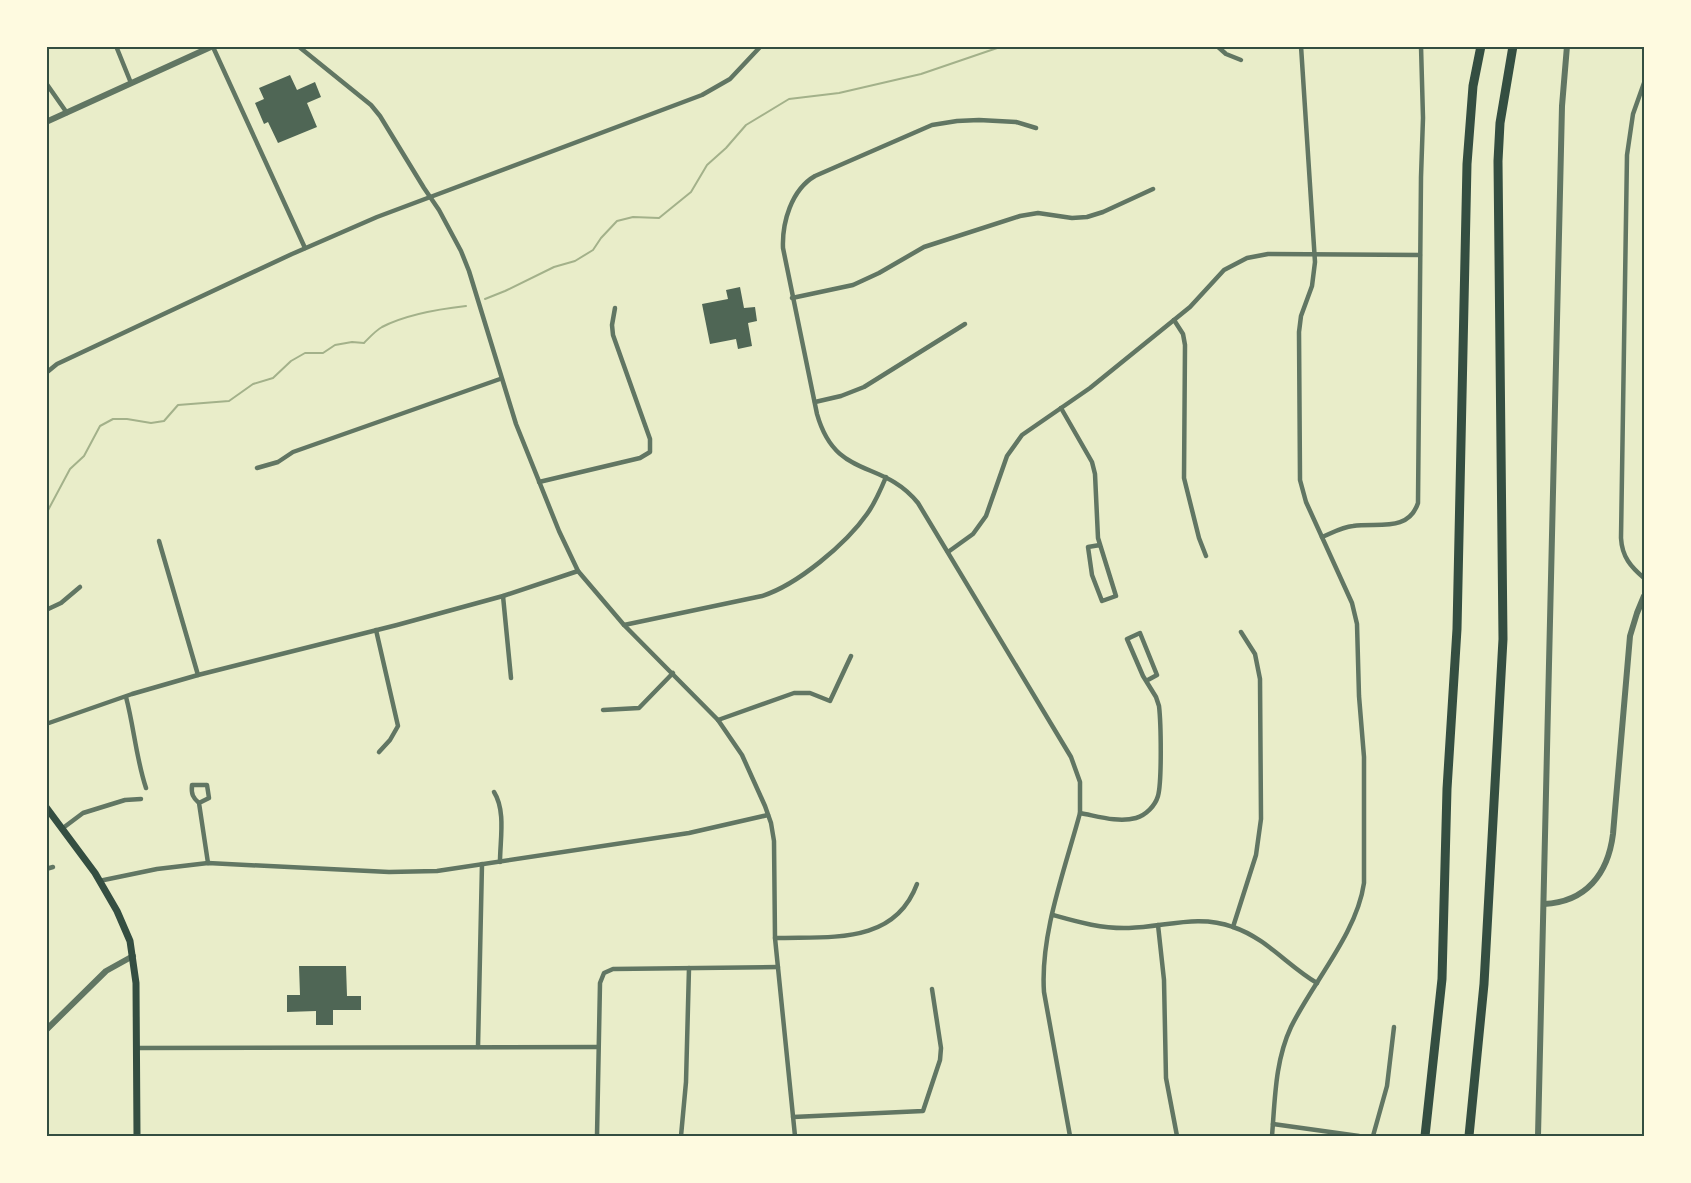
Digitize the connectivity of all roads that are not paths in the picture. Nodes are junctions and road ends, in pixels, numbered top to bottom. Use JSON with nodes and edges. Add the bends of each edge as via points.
{"nodes":[{"id":1,"x":116,"y":46,"type":"edge"},
{"id":2,"x":298,"y":46,"type":"edge"},
{"id":3,"x":761,"y":46,"type":"edge"},
{"id":4,"x":1217,"y":46,"type":"edge"},
{"id":5,"x":1301,"y":46,"type":"edge"},
{"id":6,"x":1420,"y":46,"type":"edge"},
{"id":7,"x":1481,"y":46,"type":"edge"},
{"id":8,"x":1513,"y":46,"type":"edge"},
{"id":9,"x":1567,"y":46,"type":"edge"},
{"id":10,"x":213,"y":47,"type":"edge"},
{"id":11,"x":1240,"y":60,"type":"dead end"},
{"id":12,"x":46,"y":83,"type":"edge"},
{"id":13,"x":1644,"y":83,"type":"edge"},
{"id":14,"x":131,"y":84,"type":"junction"},
{"id":15,"x":67,"y":113,"type":"junction"},
{"id":16,"x":46,"y":122,"type":"edge"},
{"id":17,"x":1036,"y":128,"type":"dead end"},
{"id":18,"x":1153,"y":189,"type":"dead end"},
{"id":19,"x":431,"y":197,"type":"junction"},
{"id":20,"x":304,"y":248,"type":"junction"},
{"id":21,"x":1314,"y":255,"type":"junction"},
{"id":22,"x":1420,"y":255,"type":"junction"},
{"id":23,"x":792,"y":298,"type":"junction"},
{"id":24,"x":615,"y":308,"type":"dead end"},
{"id":25,"x":1174,"y":320,"type":"junction"},
{"id":26,"x":965,"y":324,"type":"dead end"},
{"id":27,"x":48,"y":370,"type":"edge"},
{"id":28,"x":500,"y":378,"type":"junction"},
{"id":29,"x":814,"y":402,"type":"junction"},
{"id":30,"x":1061,"y":408,"type":"junction"},
{"id":31,"x":257,"y":468,"type":"dead end"},
{"id":32,"x":886,"y":477,"type":"junction"},
{"id":33,"x":539,"y":482,"type":"junction"},
{"id":34,"x":1322,"y":537,"type":"junction"},
{"id":35,"x":159,"y":541,"type":"dead end"},
{"id":36,"x":1100,"y":545,"type":"junction"},
{"id":37,"x":948,"y":552,"type":"junction"},
{"id":38,"x":1206,"y":556,"type":"dead end"},
{"id":39,"x":578,"y":572,"type":"junction"},
{"id":40,"x":1644,"y":578,"type":"edge"},
{"id":41,"x":80,"y":587,"type":"dead end"},
{"id":42,"x":503,"y":596,"type":"junction"},
{"id":43,"x":1644,"y":596,"type":"edge"},
{"id":44,"x":46,"y":610,"type":"edge"},
{"id":45,"x":624,"y":625,"type":"junction"},
{"id":46,"x":376,"y":630,"type":"junction"},
{"id":47,"x":1241,"y":632,"type":"dead end"},
{"id":48,"x":851,"y":657,"type":"dead end"},
{"id":49,"x":673,"y":673,"type":"junction"},
{"id":50,"x":198,"y":675,"type":"junction"},
{"id":51,"x":511,"y":678,"type":"dead end"},
{"id":52,"x":1146,"y":681,"type":"junction"},
{"id":53,"x":126,"y":696,"type":"junction"},
{"id":54,"x":603,"y":710,"type":"dead end"},
{"id":55,"x":718,"y":720,"type":"junction"},
{"id":56,"x":46,"y":724,"type":"edge"},
{"id":57,"x":379,"y":752,"type":"dead end"},
{"id":58,"x":146,"y":788,"type":"dead end"},
{"id":59,"x":495,"y":792,"type":"dead end"},
{"id":60,"x":141,"y":799,"type":"dead end"},
{"id":61,"x":199,"y":803,"type":"junction"},
{"id":62,"x":46,"y":807,"type":"edge"},
{"id":63,"x":1080,"y":813,"type":"junction"},
{"id":64,"x":768,"y":815,"type":"junction"},
{"id":65,"x":63,"y":828,"type":"junction"},
{"id":66,"x":500,"y":862,"type":"junction"},
{"id":67,"x":208,"y":863,"type":"junction"},
{"id":68,"x":483,"y":864,"type":"junction"},
{"id":69,"x":53,"y":867,"type":"dead end"},
{"id":70,"x":46,"y":869,"type":"edge"},
{"id":71,"x":99,"y":881,"type":"junction"},
{"id":72,"x":917,"y":884,"type":"dead end"},
{"id":73,"x":1544,"y":904,"type":"junction"},
{"id":74,"x":1053,"y":915,"type":"junction"},
{"id":75,"x":1158,"y":925,"type":"junction"},
{"id":76,"x":1233,"y":927,"type":"junction"},
{"id":77,"x":775,"y":938,"type":"junction"},
{"id":78,"x":133,"y":956,"type":"junction"},
{"id":79,"x":778,"y":967,"type":"junction"},
{"id":80,"x":689,"y":968,"type":"junction"},
{"id":81,"x":1317,"y":983,"type":"junction"},
{"id":82,"x":932,"y":990,"type":"dead end"},
{"id":83,"x":1394,"y":1027,"type":"dead end"},
{"id":84,"x":46,"y":1030,"type":"edge"},
{"id":85,"x":478,"y":1047,"type":"junction"},
{"id":86,"x":598,"y":1047,"type":"junction"},
{"id":87,"x":137,"y":1048,"type":"junction"},
{"id":88,"x":793,"y":1117,"type":"junction"},
{"id":89,"x":1273,"y":1124,"type":"junction"},
{"id":90,"x":137,"y":1137,"type":"edge"},
{"id":91,"x":597,"y":1137,"type":"edge"},
{"id":92,"x":681,"y":1137,"type":"edge"},
{"id":93,"x":795,"y":1137,"type":"edge"},
{"id":94,"x":1070,"y":1137,"type":"edge"},
{"id":95,"x":1177,"y":1137,"type":"edge"},
{"id":96,"x":1272,"y":1137,"type":"edge"},
{"id":97,"x":1359,"y":1137,"type":"edge"},
{"id":98,"x":1373,"y":1137,"type":"edge"},
{"id":99,"x":1425,"y":1137,"type":"edge"},
{"id":100,"x":1469,"y":1137,"type":"edge"},
{"id":101,"x":1538,"y":1137,"type":"edge"}],
"edges":[{"from":1,"to":14,"type":"street"},
{"from":2,"to":19,"type":"street","via":[[380,116]]},
{"from":3,"to":19,"type":"street","via":[[730,79],[702,95]]},
{"from":4,"to":11,"type":"street"},
{"from":5,"to":21,"type":"street"},
{"from":6,"to":22,"type":"street"},
{"from":7,"to":99,"type":"highway","via":[[1473,86],[1467,164],[1456,630],[1442,978]]},
{"from":8,"to":100,"type":"highway","via":[[1498,161],[1503,639],[1484,984]]},
{"from":9,"to":73,"type":"street","via":[[1562,106]]},
{"from":10,"to":14,"type":"street"},
{"from":10,"to":20,"type":"street"},
{"from":12,"to":15,"type":"street"},
{"from":13,"to":40,"type":"street","via":[[1633,114],[1627,155],[1621,527],[1624,554]]},
{"from":14,"to":15,"type":"street"},
{"from":15,"to":16,"type":"street"},
{"from":17,"to":23,"type":"street","via":[[1016,122],[979,120],[932,125],[815,176],[792,204],[784,226],[784,256]]},
{"from":18,"to":23,"type":"street","via":[[1087,217],[1038,213],[1020,216],[924,247],[853,285]]},
{"from":19,"to":20,"type":"street"},
{"from":19,"to":28,"type":"street","via":[[469,271]]},
{"from":20,"to":27,"type":"street"},
{"from":21,"to":22,"type":"street"},
{"from":21,"to":25,"type":"street","via":[[1260,255],[1235,263]]},
{"from":21,"to":34,"type":"street","via":[[1312,286],[1299,332],[1299,464],[1304,495]]},
{"from":22,"to":34,"type":"street","via":[[1416,508],[1410,517],[1395,524],[1351,526]]},
{"from":23,"to":29,"type":"street"},
{"from":24,"to":33,"type":"street","via":[[613,335],[650,439],[651,452]]},
{"from":25,"to":30,"type":"street"},
{"from":25,"to":38,"type":"street","via":[[1185,345],[1185,485]]},
{"from":26,"to":29,"type":"street","via":[[864,387]]},
{"from":28,"to":31,"type":"street"},
{"from":28,"to":33,"type":"street"},
{"from":29,"to":32,"type":"street","via":[[822,430],[837,452],[857,466]]},
{"from":30,"to":36,"type":"street","via":[[1092,462]]},
{"from":30,"to":37,"type":"street","via":[[1017,440],[1007,456],[986,516],[973,534]]},
{"from":32,"to":37,"type":"street","via":[[913,496]]},
{"from":32,"to":45,"type":"street","via":[[868,514],[794,582],[762,596]]},
{"from":33,"to":39,"type":"street"},
{"from":34,"to":81,"type":"street","via":[[1352,603],[1357,624],[1364,757],[1364,875],[1356,913]]},
{"from":35,"to":50,"type":"street"},
{"from":36,"to":36,"type":"street","via":[[1116,596],[1102,601],[1092,575],[1088,547]]},
{"from":37,"to":63,"type":"street","via":[[1073,761],[1080,782]]},
{"from":39,"to":42,"type":"street"},
{"from":39,"to":45,"type":"street"},
{"from":41,"to":44,"type":"street"},
{"from":42,"to":46,"type":"street"},
{"from":42,"to":51,"type":"street"},
{"from":43,"to":73,"type":"street","via":[[1630,636],[1609,854],[1596,880],[1582,893],[1565,902]]},
{"from":45,"to":49,"type":"street"},
{"from":46,"to":50,"type":"street"},
{"from":46,"to":57,"type":"street","via":[[398,726]]},
{"from":47,"to":76,"type":"street","via":[[1255,654],[1260,679],[1261,826]]},
{"from":48,"to":55,"type":"street","via":[[830,701],[810,693],[794,693]]},
{"from":49,"to":54,"type":"street","via":[[639,708]]},
{"from":49,"to":55,"type":"street"},
{"from":50,"to":53,"type":"street"},
{"from":52,"to":52,"type":"street","via":[[1157,675],[1140,633],[1127,639]]},
{"from":52,"to":63,"type":"street","via":[[1156,697],[1159,712],[1159,789],[1153,805],[1142,816],[1126,820]]},
{"from":53,"to":56,"type":"street"},
{"from":53,"to":58,"type":"street"},
{"from":55,"to":64,"type":"street","via":[[742,755]]},
{"from":59,"to":66,"type":"street","via":[[501,809]]},
{"from":60,"to":65,"type":"street","via":[[83,813]]},
{"from":61,"to":61,"type":"street","via":[[209,798],[207,785],[192,785],[191,792]]},
{"from":61,"to":67,"type":"street"},
{"from":62,"to":65,"type":"main road"},
{"from":63,"to":74,"type":"street"},
{"from":64,"to":66,"type":"street","via":[[689,833]]},
{"from":64,"to":77,"type":"street","via":[[774,841]]},
{"from":65,"to":71,"type":"main road"},
{"from":66,"to":68,"type":"street"},
{"from":67,"to":68,"type":"street","via":[[415,872]]},
{"from":67,"to":71,"type":"street"},
{"from":68,"to":85,"type":"street"},
{"from":69,"to":70,"type":"street"},
{"from":71,"to":78,"type":"main road","via":[[124,926]]},
{"from":72,"to":77,"type":"street","via":[[910,901],[899,912],[866,933]]},
{"from":73,"to":101,"type":"street"},
{"from":74,"to":75,"type":"street","via":[[1109,927]]},
{"from":74,"to":94,"type":"street","via":[[1044,954],[1044,992]]},
{"from":75,"to":76,"type":"street","via":[[1198,920]]},
{"from":75,"to":95,"type":"street","via":[[1164,980],[1166,1078]]},
{"from":76,"to":81,"type":"street","via":[[1260,940]]},
{"from":77,"to":79,"type":"street"},
{"from":78,"to":84,"type":"street","via":[[106,971]]},
{"from":78,"to":87,"type":"main road"},
{"from":79,"to":80,"type":"street"},
{"from":79,"to":88,"type":"street"},
{"from":80,"to":86,"type":"street","via":[[613,969],[604,973],[600,983]]},
{"from":80,"to":92,"type":"street"},
{"from":81,"to":89,"type":"street","via":[[1283,1048]]},
{"from":82,"to":88,"type":"street","via":[[940,1060],[923,1111]]},
{"from":83,"to":98,"type":"street","via":[[1387,1086]]},
{"from":85,"to":86,"type":"street"},
{"from":85,"to":87,"type":"street"},
{"from":86,"to":91,"type":"street"},
{"from":87,"to":90,"type":"main road"},
{"from":88,"to":93,"type":"street"},
{"from":89,"to":96,"type":"street"},
{"from":89,"to":97,"type":"street"}]}
